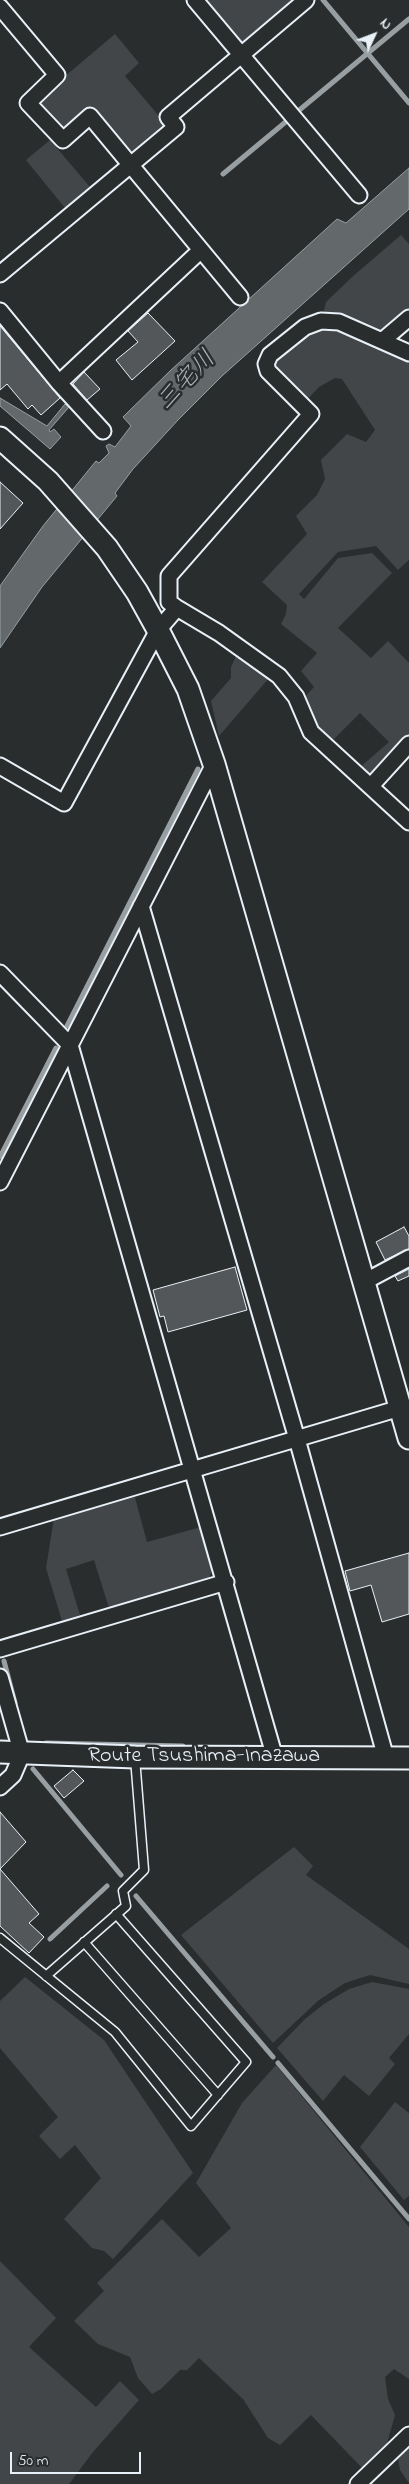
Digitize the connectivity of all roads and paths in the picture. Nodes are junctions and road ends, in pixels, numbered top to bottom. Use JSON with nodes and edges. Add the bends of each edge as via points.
{"nodes":[{"id":1,"x":196,"y":0,"type":"edge"},
{"id":2,"x":306,"y":0,"type":"edge"},
{"id":3,"x":0,"y":7,"type":"edge"},
{"id":4,"x":241,"y":55,"type":"junction"},
{"id":5,"x":130,"y":165,"type":"junction"},
{"id":6,"x":359,"y":196,"type":"dead end"},
{"id":7,"x":201,"y":250,"type":"junction"},
{"id":8,"x":0,"y":274,"type":"edge"},
{"id":9,"x":240,"y":297,"type":"dead end"},
{"id":10,"x":0,"y":311,"type":"edge"},
{"id":11,"x":409,"y":318,"type":"edge"},
{"id":12,"x":382,"y":341,"type":"junction"},
{"id":13,"x":409,"y":354,"type":"edge"},
{"id":14,"x":59,"y":383,"type":"junction"},
{"id":15,"x":103,"y":431,"type":"dead end"},
{"id":16,"x":0,"y":438,"type":"edge"},
{"id":17,"x":177,"y":608,"type":"junction"},
{"id":18,"x":158,"y":630,"type":"junction"},
{"id":19,"x":409,"y":744,"type":"edge"},
{"id":20,"x":214,"y":764,"type":"junction"},
{"id":21,"x":0,"y":766,"type":"edge"},
{"id":22,"x":371,"y":786,"type":"junction"},
{"id":23,"x":409,"y":822,"type":"edge"},
{"id":24,"x":141,"y":906,"type":"junction"},
{"id":25,"x":0,"y":974,"type":"edge"},
{"id":26,"x":70,"y":1045,"type":"junction"},
{"id":27,"x":0,"y":1182,"type":"edge"},
{"id":28,"x":409,"y":1258,"type":"edge"},
{"id":29,"x":364,"y":1282,"type":"junction"},
{"id":30,"x":400,"y":1408,"type":"junction"},
{"id":31,"x":409,"y":1438,"type":"edge"},
{"id":32,"x":297,"y":1439,"type":"junction"},
{"id":33,"x":194,"y":1470,"type":"junction"},
{"id":34,"x":0,"y":1527,"type":"edge"},
{"id":35,"x":226,"y":1582,"type":"junction"},
{"id":36,"x":0,"y":1649,"type":"edge"},
{"id":37,"x":0,"y":1677,"type":"edge"},
{"id":38,"x":0,"y":1752,"type":"edge"},
{"id":39,"x":22,"y":1754,"type":"junction"},
{"id":40,"x":135,"y":1757,"type":"junction"},
{"id":41,"x":275,"y":1758,"type":"junction"},
{"id":42,"x":386,"y":1758,"type":"junction"},
{"id":43,"x":409,"y":1758,"type":"edge"},
{"id":44,"x":0,"y":1787,"type":"edge"},
{"id":45,"x":116,"y":1914,"type":"junction"},
{"id":46,"x":0,"y":1938,"type":"edge"},
{"id":47,"x":84,"y":1942,"type":"junction"},
{"id":48,"x":46,"y":1976,"type":"junction"},
{"id":49,"x":218,"y":2095,"type":"junction"},
{"id":50,"x":409,"y":2435,"type":"edge"},
{"id":51,"x":358,"y":2484,"type":"edge"}],
"edges":[{"from":1,"to":4,"type":"street"},
{"from":2,"to":4,"type":"street"},
{"from":3,"to":5,"type":"street","via":[[57,75],[28,103],[63,140],[90,116]]},
{"from":4,"to":5,"type":"street","via":[[168,117],[176,127]]},
{"from":4,"to":6,"type":"street"},
{"from":5,"to":7,"type":"street"},
{"from":5,"to":8,"type":"street"},
{"from":7,"to":9,"type":"street"},
{"from":7,"to":14,"type":"street"},
{"from":10,"to":14,"type":"street"},
{"from":11,"to":12,"type":"street"},
{"from":12,"to":13,"type":"street"},
{"from":12,"to":17,"type":"street","via":[[339,322],[320,321],[305,327],[270,355],[266,364],[268,372],[311,414],[168,576],[169,602]]},
{"from":14,"to":15,"type":"street"},
{"from":16,"to":18,"type":"street","via":[[56,489],[99,539],[137,592]]},
{"from":17,"to":18,"type":"street"},
{"from":17,"to":22,"type":"street","via":[[279,676],[296,697],[311,732]]},
{"from":18,"to":20,"type":"street","via":[[188,689]]},
{"from":18,"to":21,"type":"street","via":[[64,803]]},
{"from":19,"to":22,"type":"street"},
{"from":20,"to":24,"type":"street"},
{"from":20,"to":29,"type":"street"},
{"from":22,"to":23,"type":"street"},
{"from":24,"to":26,"type":"street"},
{"from":24,"to":32,"type":"street"},
{"from":25,"to":26,"type":"street"},
{"from":26,"to":27,"type":"street"},
{"from":26,"to":33,"type":"street"},
{"from":28,"to":29,"type":"street"},
{"from":29,"to":30,"type":"street"},
{"from":30,"to":31,"type":"street"},
{"from":30,"to":32,"type":"street"},
{"from":32,"to":33,"type":"street"},
{"from":32,"to":42,"type":"street"},
{"from":33,"to":34,"type":"street"},
{"from":33,"to":35,"type":"street"},
{"from":35,"to":36,"type":"street"},
{"from":35,"to":41,"type":"street"},
{"from":37,"to":39,"type":"street"},
{"from":38,"to":39,"type":"street","name":"Route Tsushima-Inazawa"},
{"from":39,"to":40,"type":"street","name":"Route Tsushima-Inazawa"},
{"from":39,"to":44,"type":"street","via":[[13,1775]]},
{"from":40,"to":41,"type":"street","name":"Route Tsushima-Inazawa"},
{"from":40,"to":45,"type":"lane","via":[[144,1870],[123,1891],[126,1906]]},
{"from":41,"to":42,"type":"street","name":"Route Tsushima-Inazawa"},
{"from":42,"to":43,"type":"street","name":"Route Tsushima-Inazawa"},
{"from":45,"to":47,"type":"lane"},
{"from":45,"to":49,"type":"lane","via":[[246,2062]]},
{"from":46,"to":48,"type":"lane"},
{"from":47,"to":48,"type":"lane"},
{"from":47,"to":49,"type":"lane"},
{"from":48,"to":49,"type":"lane","via":[[115,2032],[191,2126]]},
{"from":50,"to":51,"type":"street"}]}
